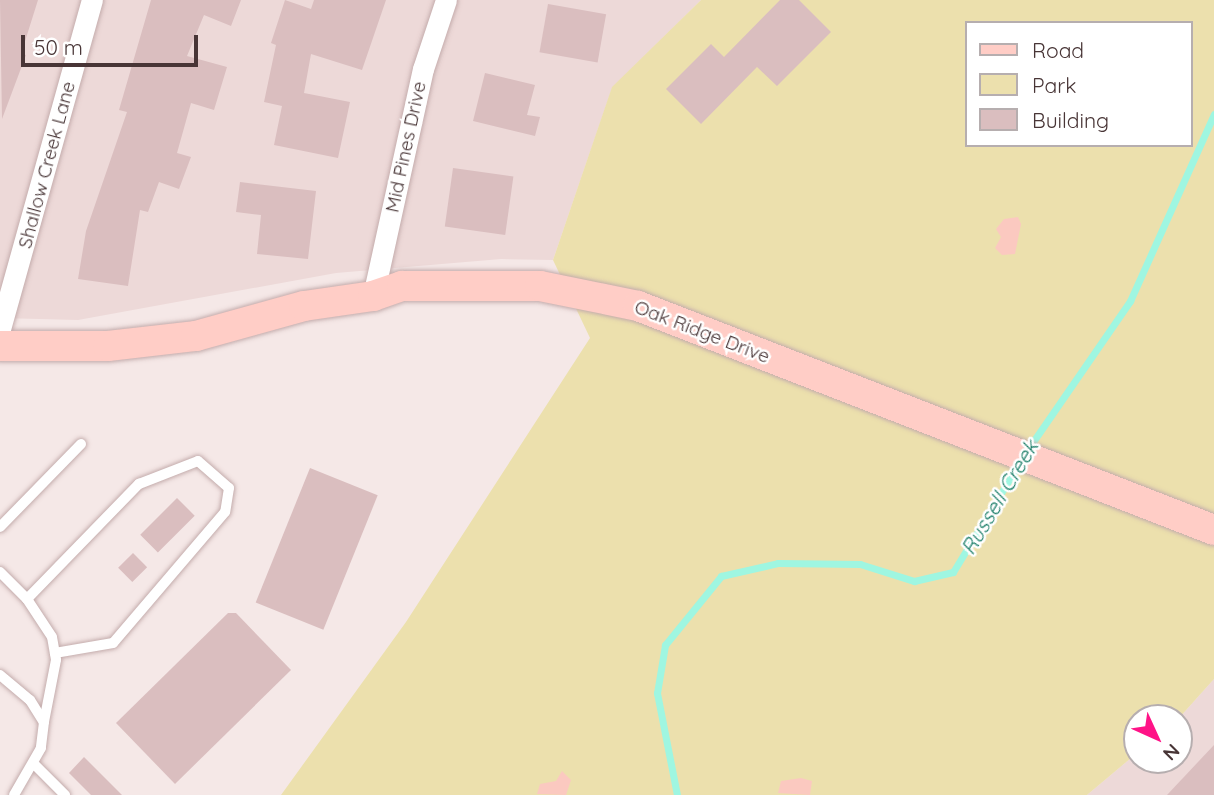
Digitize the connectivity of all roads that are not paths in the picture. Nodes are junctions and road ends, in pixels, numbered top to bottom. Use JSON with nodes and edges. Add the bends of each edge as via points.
{"nodes":[{"id":1,"x":92,"y":0,"type":"edge"},
{"id":2,"x":446,"y":0,"type":"edge"},
{"id":3,"x":373,"y":296,"type":"junction"},
{"id":4,"x":0,"y":329,"type":"edge"},
{"id":5,"x":0,"y":346,"type":"edge"},
{"id":6,"x":81,"y":444,"type":"dead end"},
{"id":7,"x":0,"y":527,"type":"edge"},
{"id":8,"x":1214,"y":530,"type":"edge"},
{"id":9,"x":0,"y":572,"type":"edge"},
{"id":10,"x":27,"y":599,"type":"junction"},
{"id":11,"x":55,"y":653,"type":"junction"},
{"id":12,"x":0,"y":674,"type":"edge"},
{"id":13,"x":44,"y":722,"type":"junction"},
{"id":14,"x":34,"y":764,"type":"junction"},
{"id":15,"x":14,"y":795,"type":"edge"},
{"id":16,"x":65,"y":795,"type":"edge"}],
"edges":[{"from":1,"to":4,"type":"street","name":"Shallow Creek Lane"},
{"from":2,"to":3,"type":"street","name":"Mid Pines Drive","via":[[422,69]]},
{"from":3,"to":5,"type":"street","name":"Oak Ridge Drive","via":[[304,306],[196,336],[108,346]]},
{"from":3,"to":8,"type":"street","name":"Oak Ridge Drive","via":[[402,286],[540,286],[638,306]]},
{"from":6,"to":7,"type":"lane"},
{"from":9,"to":10,"type":"lane"},
{"from":10,"to":11,"type":"lane","via":[[52,637]]},
{"from":10,"to":11,"type":"lane","via":[[139,484],[198,461],[229,488],[225,512],[113,643]]},
{"from":11,"to":13,"type":"lane","via":[[53,693]]},
{"from":12,"to":13,"type":"lane","via":[[30,700]]},
{"from":13,"to":14,"type":"lane"},
{"from":14,"to":15,"type":"lane"},
{"from":14,"to":16,"type":"lane"}]}
